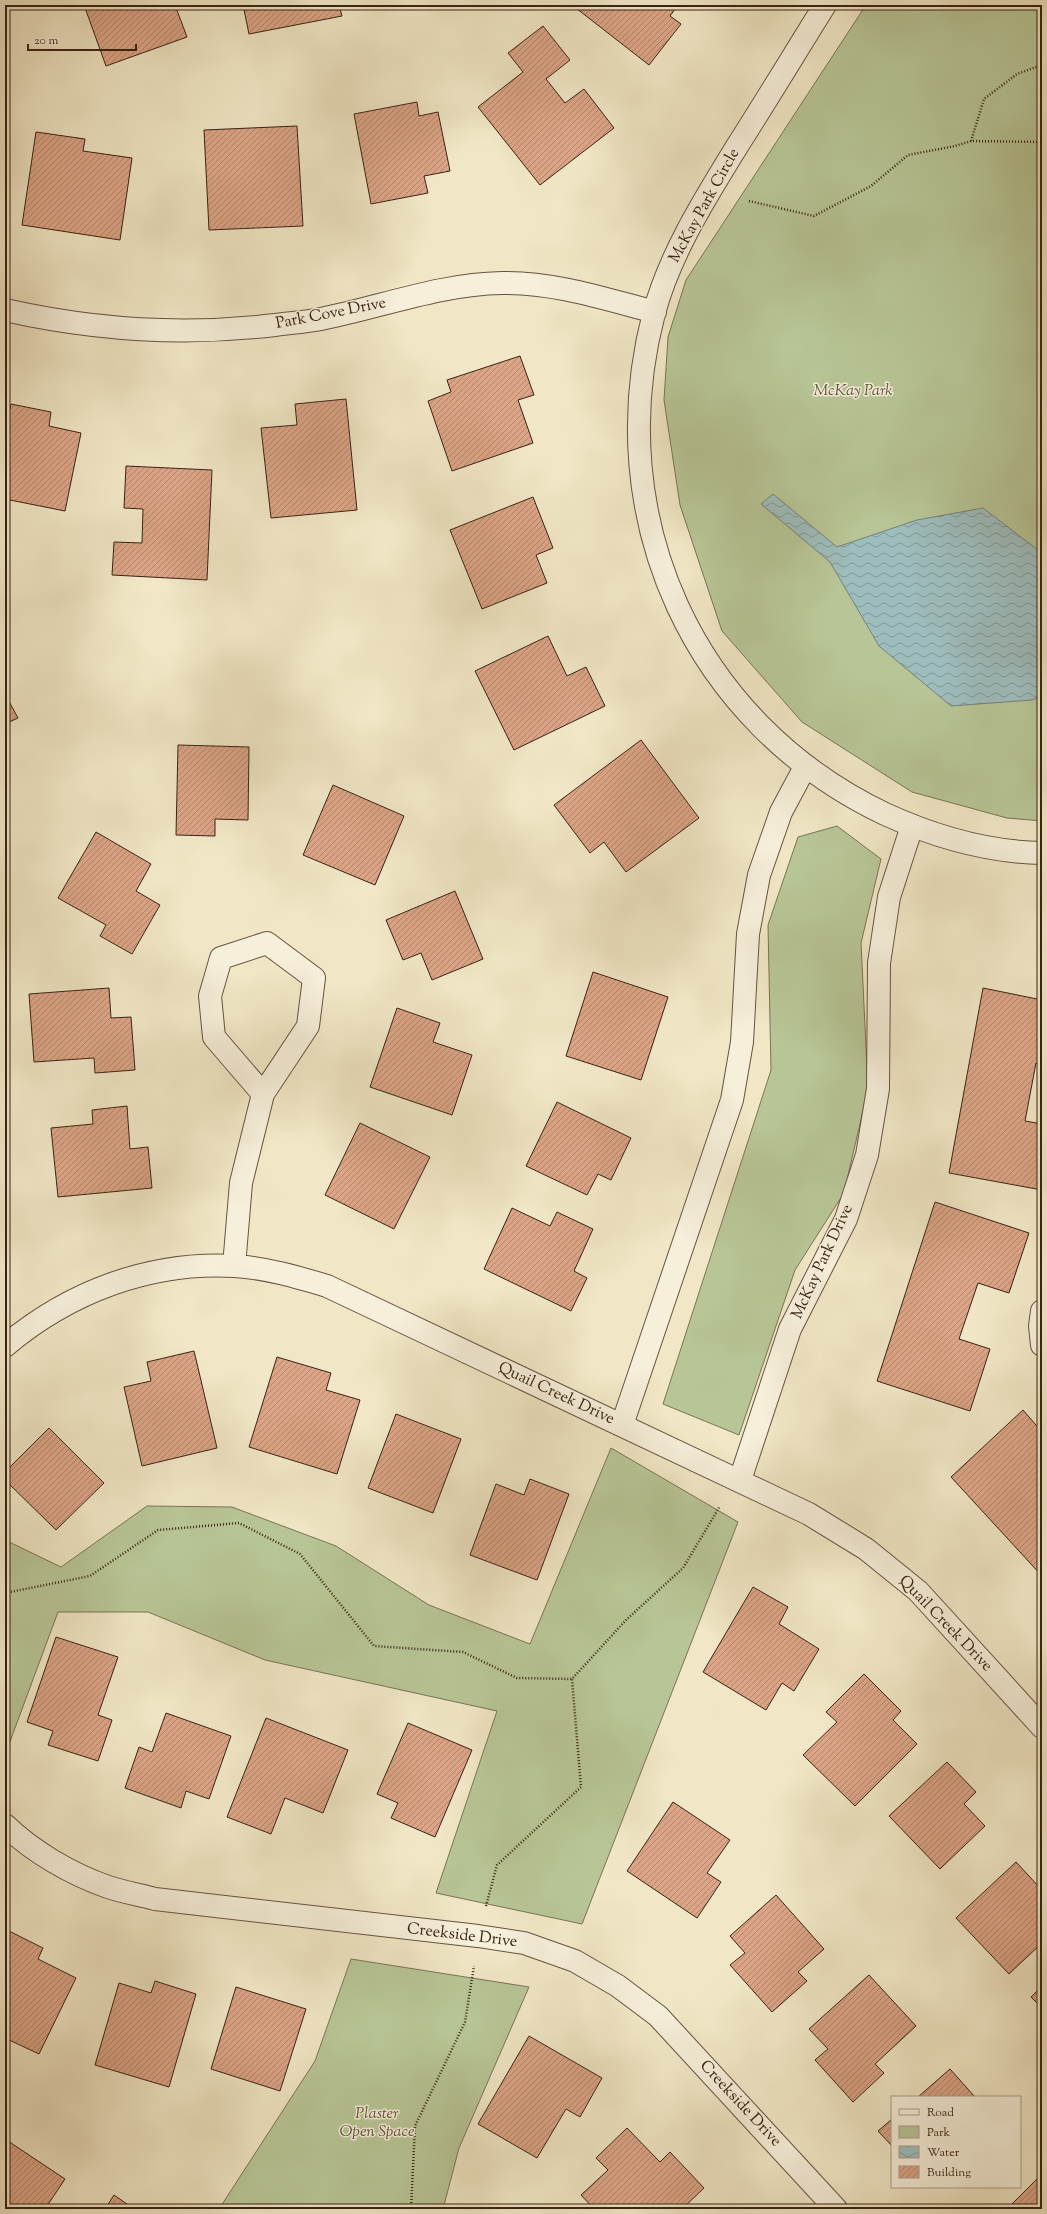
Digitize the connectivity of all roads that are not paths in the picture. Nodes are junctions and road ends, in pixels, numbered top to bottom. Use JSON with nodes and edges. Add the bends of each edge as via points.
{"nodes":[{"id":1,"x":825,"y":5,"type":"edge"},
{"id":2,"x":5,"y":310,"type":"edge"},
{"id":3,"x":655,"y":312,"type":"junction"},
{"id":4,"x":805,"y":766,"type":"junction"},
{"id":5,"x":912,"y":826,"type":"junction"},
{"id":6,"x":1042,"y":853,"type":"edge"},
{"id":7,"x":263,"y":1094,"type":"junction"},
{"id":8,"x":234,"y":1266,"type":"junction"},
{"id":9,"x":1042,"y":1311,"type":"edge"},
{"id":10,"x":1042,"y":1345,"type":"edge"},
{"id":11,"x":5,"y":1346,"type":"edge"},
{"id":12,"x":622,"y":1425,"type":"junction"},
{"id":13,"x":740,"y":1480,"type":"junction"},
{"id":14,"x":1042,"y":1727,"type":"edge"},
{"id":15,"x":5,"y":1825,"type":"edge"},
{"id":16,"x":836,"y":2209,"type":"edge"}],
"edges":[{"from":1,"to":3,"type":"street","name":"McKay Park Circle","via":[[702,204],[675,256]]},
{"from":2,"to":3,"type":"street","name":"Park Cove Drive","via":[[56,321],[147,331],[227,330],[319,319],[453,288],[503,283],[564,288]]},
{"from":3,"to":4,"type":"street","name":"McKay Park Circle","via":[[642,369],[638,429],[642,488],[657,554],[682,617],[712,669],[748,715]]},
{"from":4,"to":5,"type":"street","name":"McKay Park Circle","via":[[851,798]]},
{"from":4,"to":12,"type":"street","via":[[781,812],[759,876],[748,934],[742,1042],[732,1100]]},
{"from":5,"to":6,"type":"street","name":"McKay Park Circle","via":[[970,844]]},
{"from":5,"to":13,"type":"street","name":"McKay Park Drive","via":[[889,896],[879,963],[878,1089],[867,1155],[846,1219],[790,1329]]},
{"from":7,"to":7,"type":"street","via":[[308,1026],[314,978],[267,943],[222,958],[210,996],[214,1037]]},
{"from":7,"to":8,"type":"street","via":[[241,1183]]},
{"from":8,"to":11,"type":"street","name":"Quail Creek Drive","via":[[176,1268],[126,1278],[73,1300],[31,1324]]},
{"from":8,"to":12,"type":"street","name":"Quail Creek Drive","via":[[279,1272],[327,1286]]},
{"from":9,"to":10,"type":"street"},
{"from":12,"to":13,"type":"street","name":"Quail Creek Drive"},
{"from":13,"to":14,"type":"street","name":"Quail Creek Drive","via":[[809,1514],[866,1549],[918,1591]]},
{"from":15,"to":16,"type":"street","name":"Creekside Drive","via":[[15,1835],[56,1863],[107,1886],[155,1899],[478,1936],[524,1943],[575,1962],[618,1986],[658,2016]]}]}
